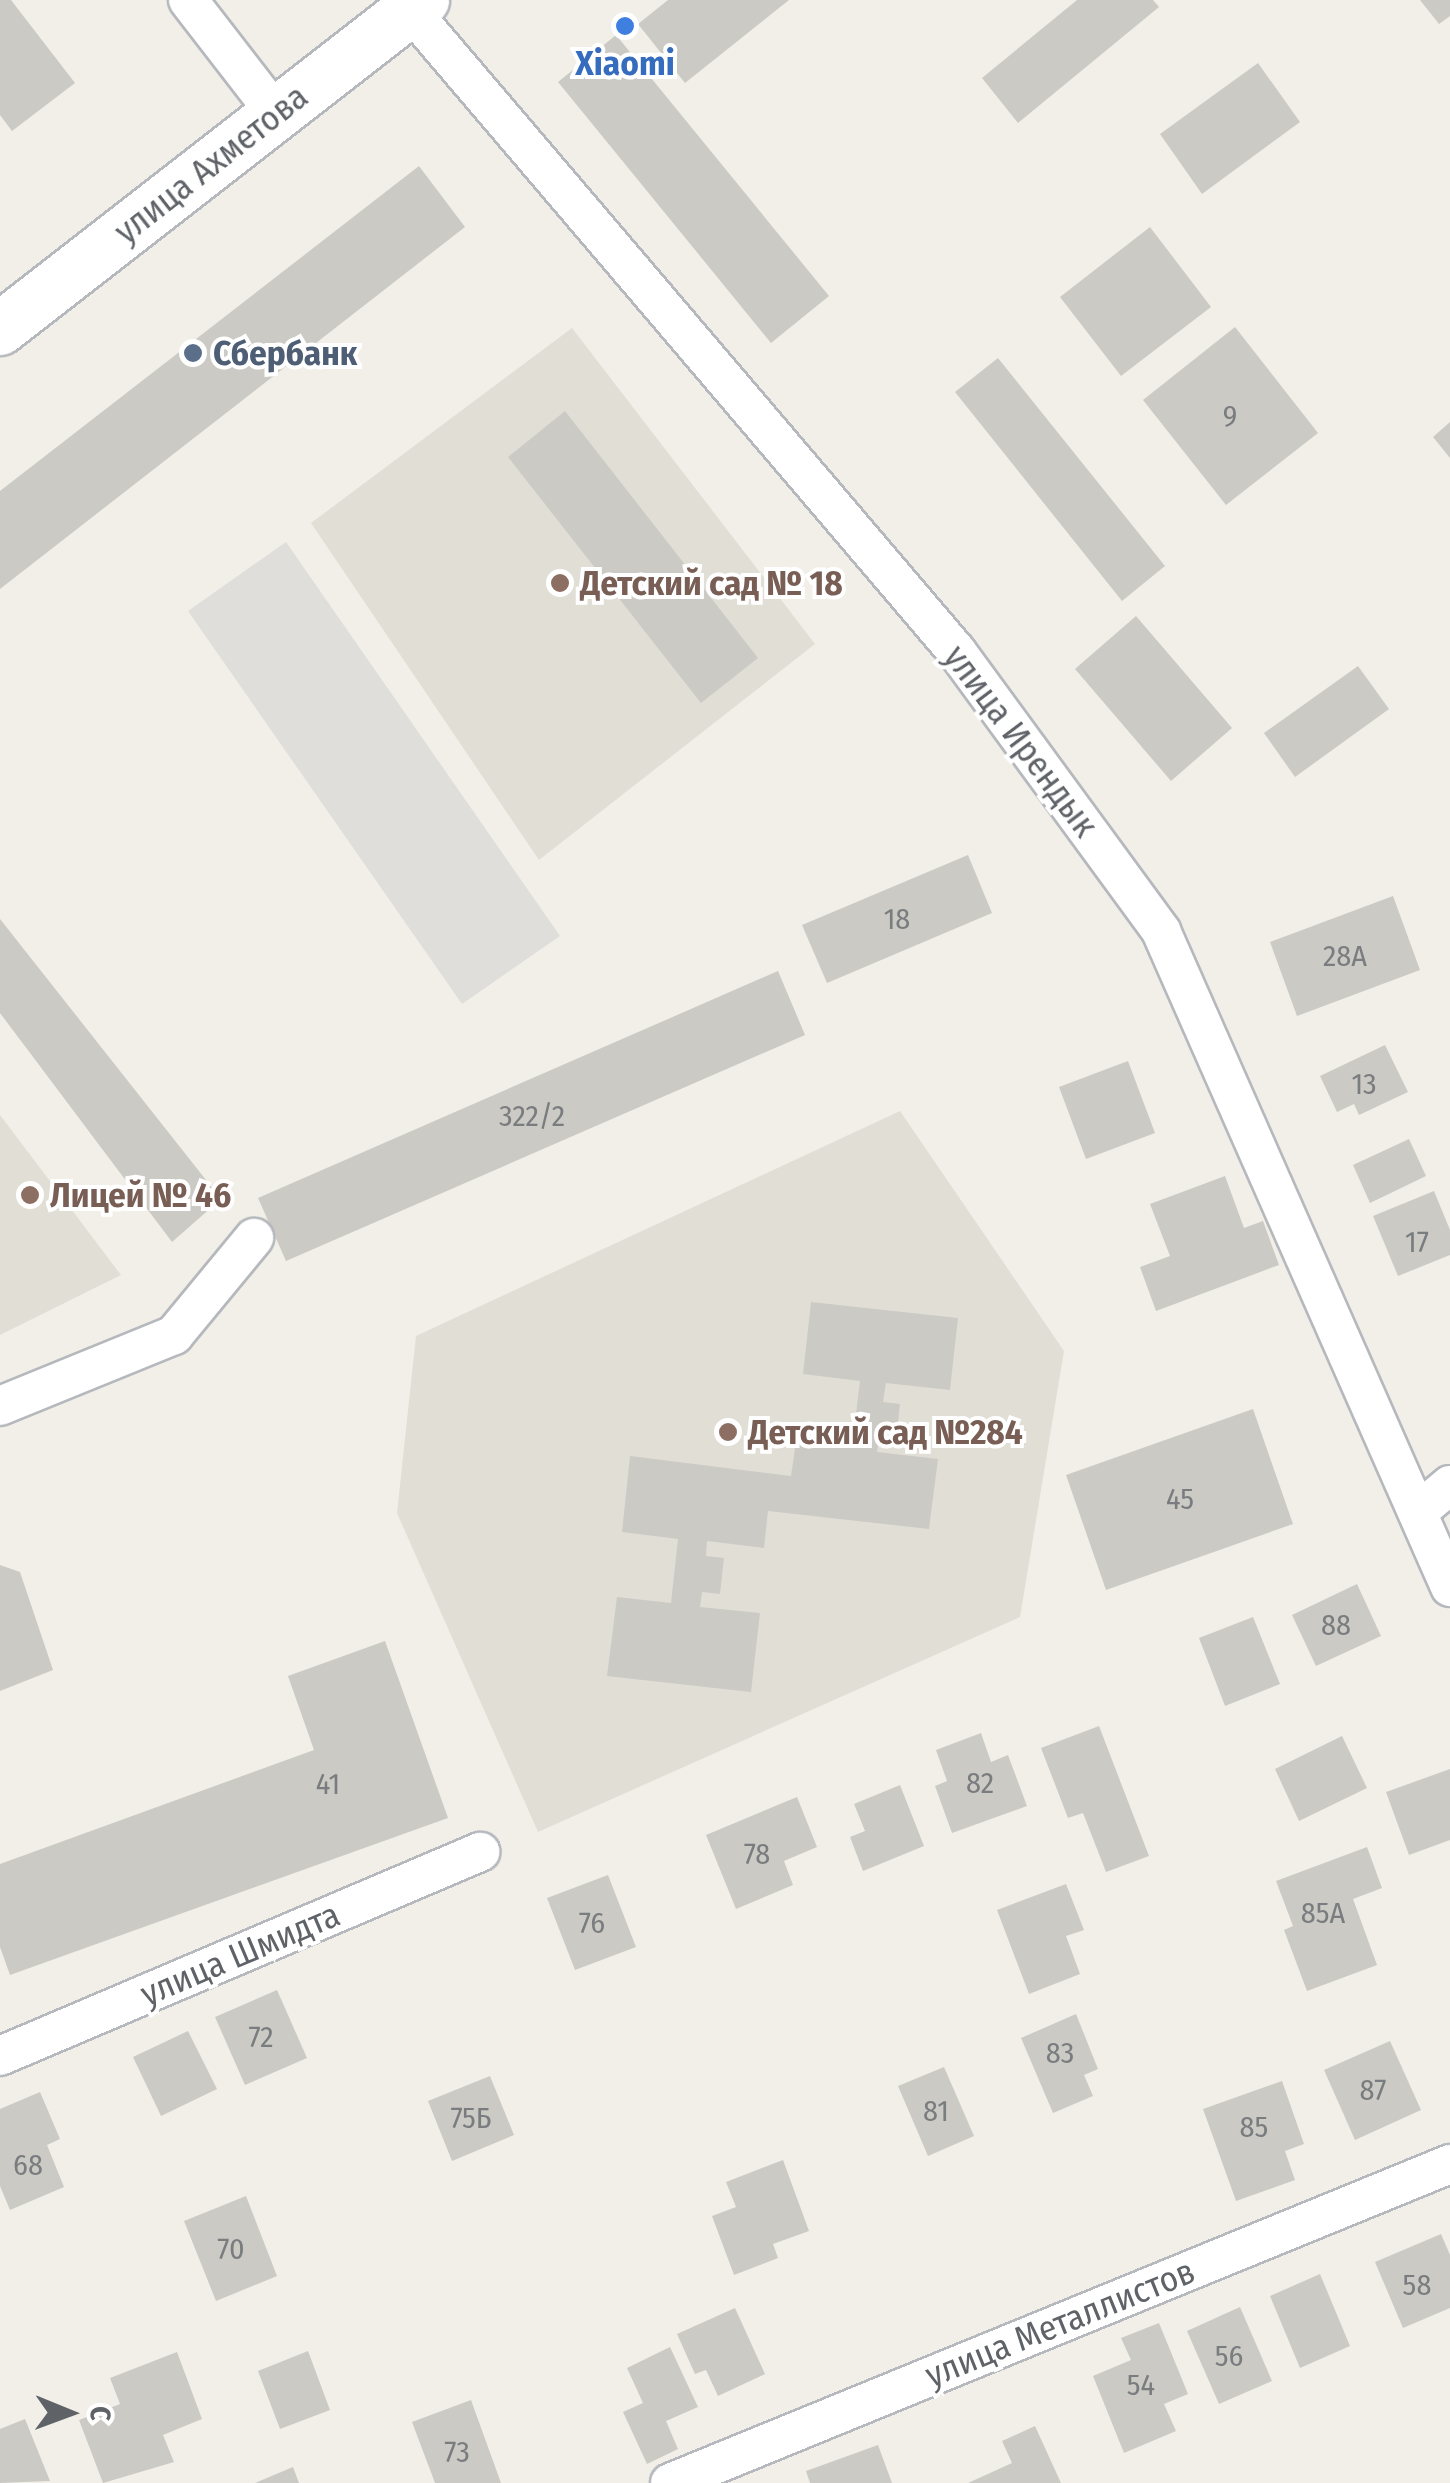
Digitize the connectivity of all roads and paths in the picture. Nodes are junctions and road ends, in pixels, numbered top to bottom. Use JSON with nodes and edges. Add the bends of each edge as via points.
{"nodes":[{"id":1,"x":188,"y":0,"type":"edge"},
{"id":2,"x":417,"y":5,"type":"edge"},
{"id":3,"x":276,"y":114,"type":"junction"},
{"id":4,"x":0,"y":328,"type":"edge"},
{"id":5,"x":254,"y":1238,"type":"dead end"},
{"id":6,"x":0,"y":1406,"type":"edge"},
{"id":7,"x":1450,"y":1485,"type":"edge"},
{"id":8,"x":1420,"y":1510,"type":"junction"},
{"id":9,"x":1450,"y":1587,"type":"edge"},
{"id":10,"x":480,"y":1852,"type":"dead end"},
{"id":11,"x":0,"y":2056,"type":"edge"},
{"id":12,"x":1450,"y":2164,"type":"edge"},
{"id":13,"x":670,"y":2483,"type":"edge"}],
"edges":[{"from":1,"to":3,"type":"street"},
{"from":2,"to":3,"type":"main road","name":"улица Ахметова"},
{"from":2,"to":8,"type":"street","name":"улица Ирендык","via":[[957,652],[1162,931]]},
{"from":3,"to":4,"type":"main road","name":"улица Ахметова"},
{"from":5,"to":6,"type":"street","via":[[174,1335]]},
{"from":7,"to":8,"type":"street"},
{"from":8,"to":9,"type":"street","name":"улица Ирендык"},
{"from":10,"to":11,"type":"street","name":"улица Шмидта"},
{"from":12,"to":13,"type":"street","name":"улица Металлистов"}]}
